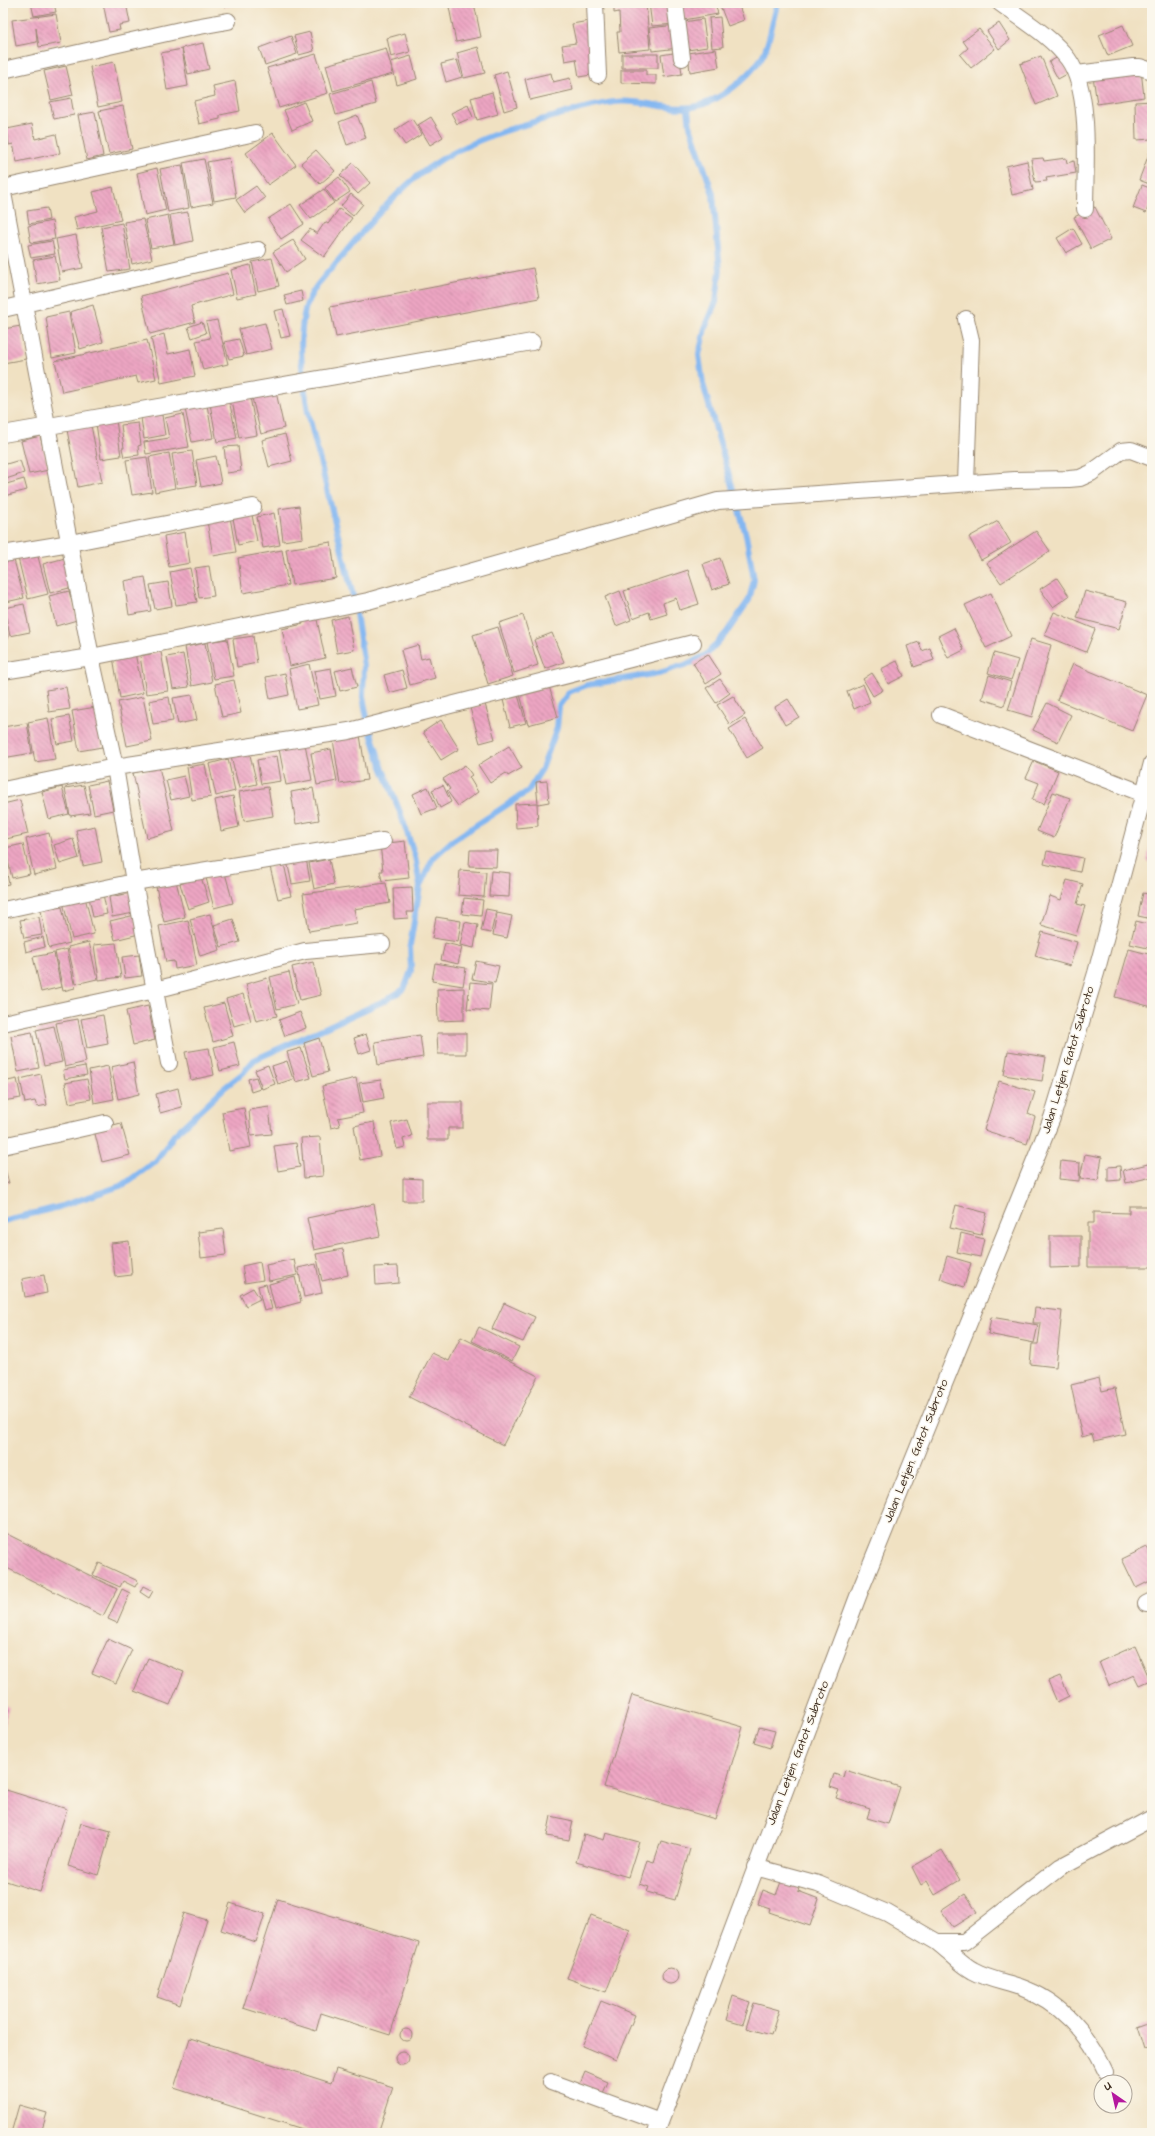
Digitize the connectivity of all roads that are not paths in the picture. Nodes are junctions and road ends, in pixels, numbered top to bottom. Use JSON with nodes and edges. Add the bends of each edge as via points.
{"nodes":[{"id":1,"x":595,"y":3,"type":"edge"},
{"id":2,"x":674,"y":3,"type":"edge"},
{"id":3,"x":1000,"y":3,"type":"edge"},
{"id":4,"x":228,"y":21,"type":"dead end"},
{"id":5,"x":682,"y":58,"type":"dead end"},
{"id":6,"x":3,"y":70,"type":"edge"},
{"id":7,"x":1152,"y":72,"type":"edge"},
{"id":8,"x":1077,"y":74,"type":"junction"},
{"id":9,"x":598,"y":75,"type":"dead end"},
{"id":10,"x":255,"y":133,"type":"dead end"},
{"id":11,"x":3,"y":188,"type":"edge"},
{"id":12,"x":3,"y":193,"type":"edge"},
{"id":13,"x":1085,"y":209,"type":"dead end"},
{"id":14,"x":258,"y":250,"type":"dead end"},
{"id":15,"x":24,"y":305,"type":"junction"},
{"id":16,"x":3,"y":309,"type":"edge"},
{"id":17,"x":966,"y":319,"type":"dead end"},
{"id":18,"x":532,"y":342,"type":"dead end"},
{"id":19,"x":48,"y":427,"type":"junction"},
{"id":20,"x":3,"y":434,"type":"edge"},
{"id":21,"x":1152,"y":458,"type":"edge"},
{"id":22,"x":966,"y":483,"type":"junction"},
{"id":23,"x":253,"y":507,"type":"dead end"},
{"id":24,"x":70,"y":543,"type":"junction"},
{"id":25,"x":3,"y":554,"type":"edge"},
{"id":26,"x":693,"y":643,"type":"dead end"},
{"id":27,"x":91,"y":657,"type":"junction"},
{"id":28,"x":3,"y":671,"type":"edge"},
{"id":29,"x":941,"y":715,"type":"dead end"},
{"id":30,"x":1152,"y":763,"type":"edge"},
{"id":31,"x":115,"y":767,"type":"junction"},
{"id":32,"x":3,"y":790,"type":"edge"},
{"id":33,"x":1144,"y":794,"type":"junction"},
{"id":34,"x":383,"y":841,"type":"dead end"},
{"id":35,"x":134,"y":882,"type":"junction"},
{"id":36,"x":3,"y":910,"type":"edge"},
{"id":37,"x":382,"y":944,"type":"dead end"},
{"id":38,"x":155,"y":990,"type":"junction"},
{"id":39,"x":3,"y":1023,"type":"edge"},
{"id":40,"x":169,"y":1063,"type":"dead end"},
{"id":41,"x":105,"y":1123,"type":"dead end"},
{"id":42,"x":3,"y":1146,"type":"edge"},
{"id":43,"x":1152,"y":1818,"type":"edge"},
{"id":44,"x":755,"y":1867,"type":"junction"},
{"id":45,"x":937,"y":1942,"type":"junction"},
{"id":46,"x":1105,"y":2071,"type":"dead end"},
{"id":47,"x":551,"y":2082,"type":"dead end"},
{"id":48,"x":658,"y":2127,"type":"edge"}],
"edges":[{"from":1,"to":9,"type":"street"},
{"from":2,"to":5,"type":"street"},
{"from":3,"to":8,"type":"street","via":[[1046,36],[1068,59]]},
{"from":4,"to":6,"type":"street"},
{"from":7,"to":8,"type":"street","via":[[1134,67]]},
{"from":8,"to":13,"type":"street","via":[[1085,123]]},
{"from":10,"to":11,"type":"street"},
{"from":12,"to":15,"type":"street"},
{"from":14,"to":15,"type":"street"},
{"from":15,"to":16,"type":"street"},
{"from":15,"to":19,"type":"street"},
{"from":17,"to":22,"type":"street","via":[[971,340]]},
{"from":18,"to":19,"type":"street"},
{"from":19,"to":20,"type":"street"},
{"from":19,"to":24,"type":"street"},
{"from":21,"to":22,"type":"street","via":[[1131,450],[1121,451],[1080,478]]},
{"from":22,"to":27,"type":"street","via":[[718,501],[368,601]]},
{"from":23,"to":24,"type":"street"},
{"from":24,"to":25,"type":"street"},
{"from":24,"to":27,"type":"street"},
{"from":26,"to":31,"type":"street","via":[[349,731]]},
{"from":27,"to":28,"type":"street"},
{"from":27,"to":31,"type":"street"},
{"from":29,"to":33,"type":"street"},
{"from":30,"to":33,"type":"street","name":"Jalan Letjen. Gatot Subroto"},
{"from":31,"to":32,"type":"street"},
{"from":31,"to":35,"type":"street"},
{"from":33,"to":44,"type":"street","name":"Jalan Letjen. Gatot Subroto","via":[[1096,973],[1052,1118],[860,1591]]},
{"from":34,"to":35,"type":"street"},
{"from":35,"to":36,"type":"street"},
{"from":35,"to":38,"type":"street"},
{"from":37,"to":38,"type":"street","via":[[305,951]]},
{"from":38,"to":39,"type":"street"},
{"from":38,"to":40,"type":"street"},
{"from":41,"to":42,"type":"street"},
{"from":43,"to":45,"type":"street","via":[[1060,1867],[964,1942]]},
{"from":44,"to":45,"type":"street","via":[[818,1884],[887,1913]]},
{"from":44,"to":48,"type":"street","name":"Jalan Letjen. Gatot Subroto"},
{"from":45,"to":46,"type":"street","via":[[973,1971],[1021,1987],[1044,1998],[1062,2011],[1081,2031],[1098,2055]]},
{"from":47,"to":48,"type":"street"}]}
